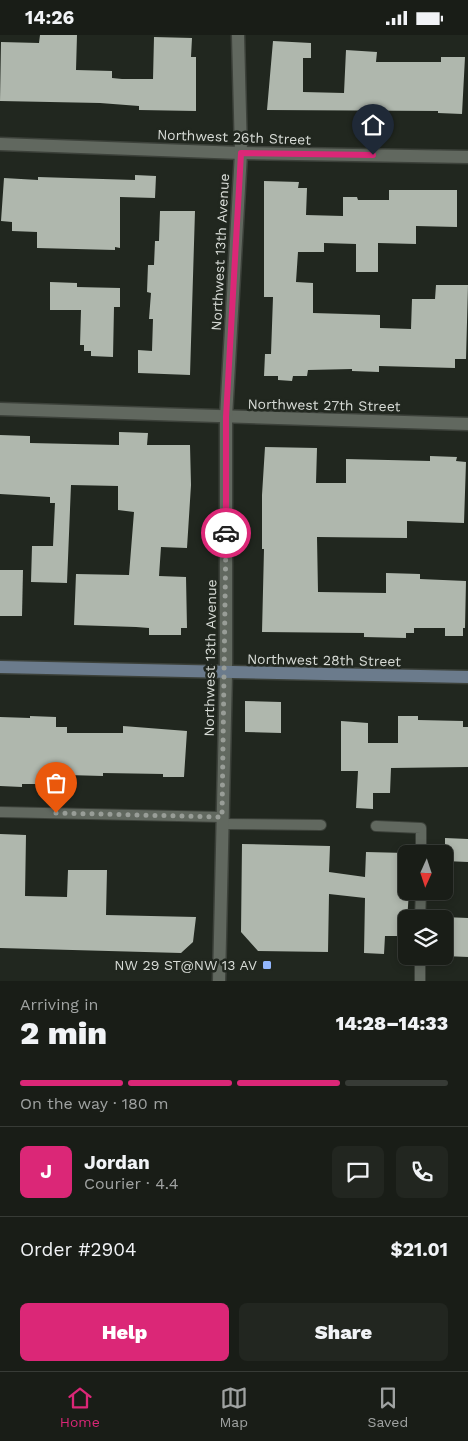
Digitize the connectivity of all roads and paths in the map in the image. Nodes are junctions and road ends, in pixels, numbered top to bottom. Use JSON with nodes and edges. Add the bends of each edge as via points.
{"nodes":[{"id":1,"x":238,"y":35,"type":"edge"},
{"id":2,"x":0,"y":144,"type":"edge"},
{"id":3,"x":241,"y":153,"type":"junction"},
{"id":4,"x":468,"y":157,"type":"edge"},
{"id":5,"x":0,"y":409,"type":"edge"},
{"id":6,"x":226,"y":417,"type":"junction"},
{"id":7,"x":468,"y":424,"type":"edge"},
{"id":8,"x":0,"y":667,"type":"edge"},
{"id":9,"x":226,"y":673,"type":"junction"},
{"id":10,"x":468,"y":677,"type":"edge"},
{"id":11,"x":0,"y":812,"type":"edge"},
{"id":12,"x":222,"y":820,"type":"junction"},
{"id":13,"x":321,"y":825,"type":"dead end"},
{"id":14,"x":376,"y":826,"type":"dead end"},
{"id":15,"x":421,"y":845,"type":"edge"},
{"id":16,"x":420,"y":965,"type":"edge"},
{"id":17,"x":218,"y":981,"type":"edge"},
{"id":18,"x":420,"y":981,"type":"edge"}],
"edges":[{"from":1,"to":3,"type":"street","name":"Northwest 13th Avenue"},
{"from":2,"to":3,"type":"street","name":"Northwest 26th Street"},
{"from":3,"to":4,"type":"street","name":"Northwest 26th Street"},
{"from":3,"to":6,"type":"street","name":"Northwest 13th Avenue"},
{"from":5,"to":6,"type":"street","name":"Northwest 27th Street"},
{"from":6,"to":7,"type":"street","name":"Northwest 27th Street"},
{"from":6,"to":9,"type":"street","name":"Northwest 13th Avenue"},
{"from":8,"to":9,"type":"street","name":"Northwest 28th Street"},
{"from":9,"to":10,"type":"street","name":"Northwest 28th Street"},
{"from":9,"to":12,"type":"street","name":"Northwest 13th Avenue"},
{"from":11,"to":12,"type":"lane"},
{"from":12,"to":13,"type":"lane"},
{"from":12,"to":17,"type":"street","name":"Northwest 13th Avenue"},
{"from":14,"to":15,"type":"lane","via":[[421,828]]},
{"from":16,"to":18,"type":"lane"}]}
